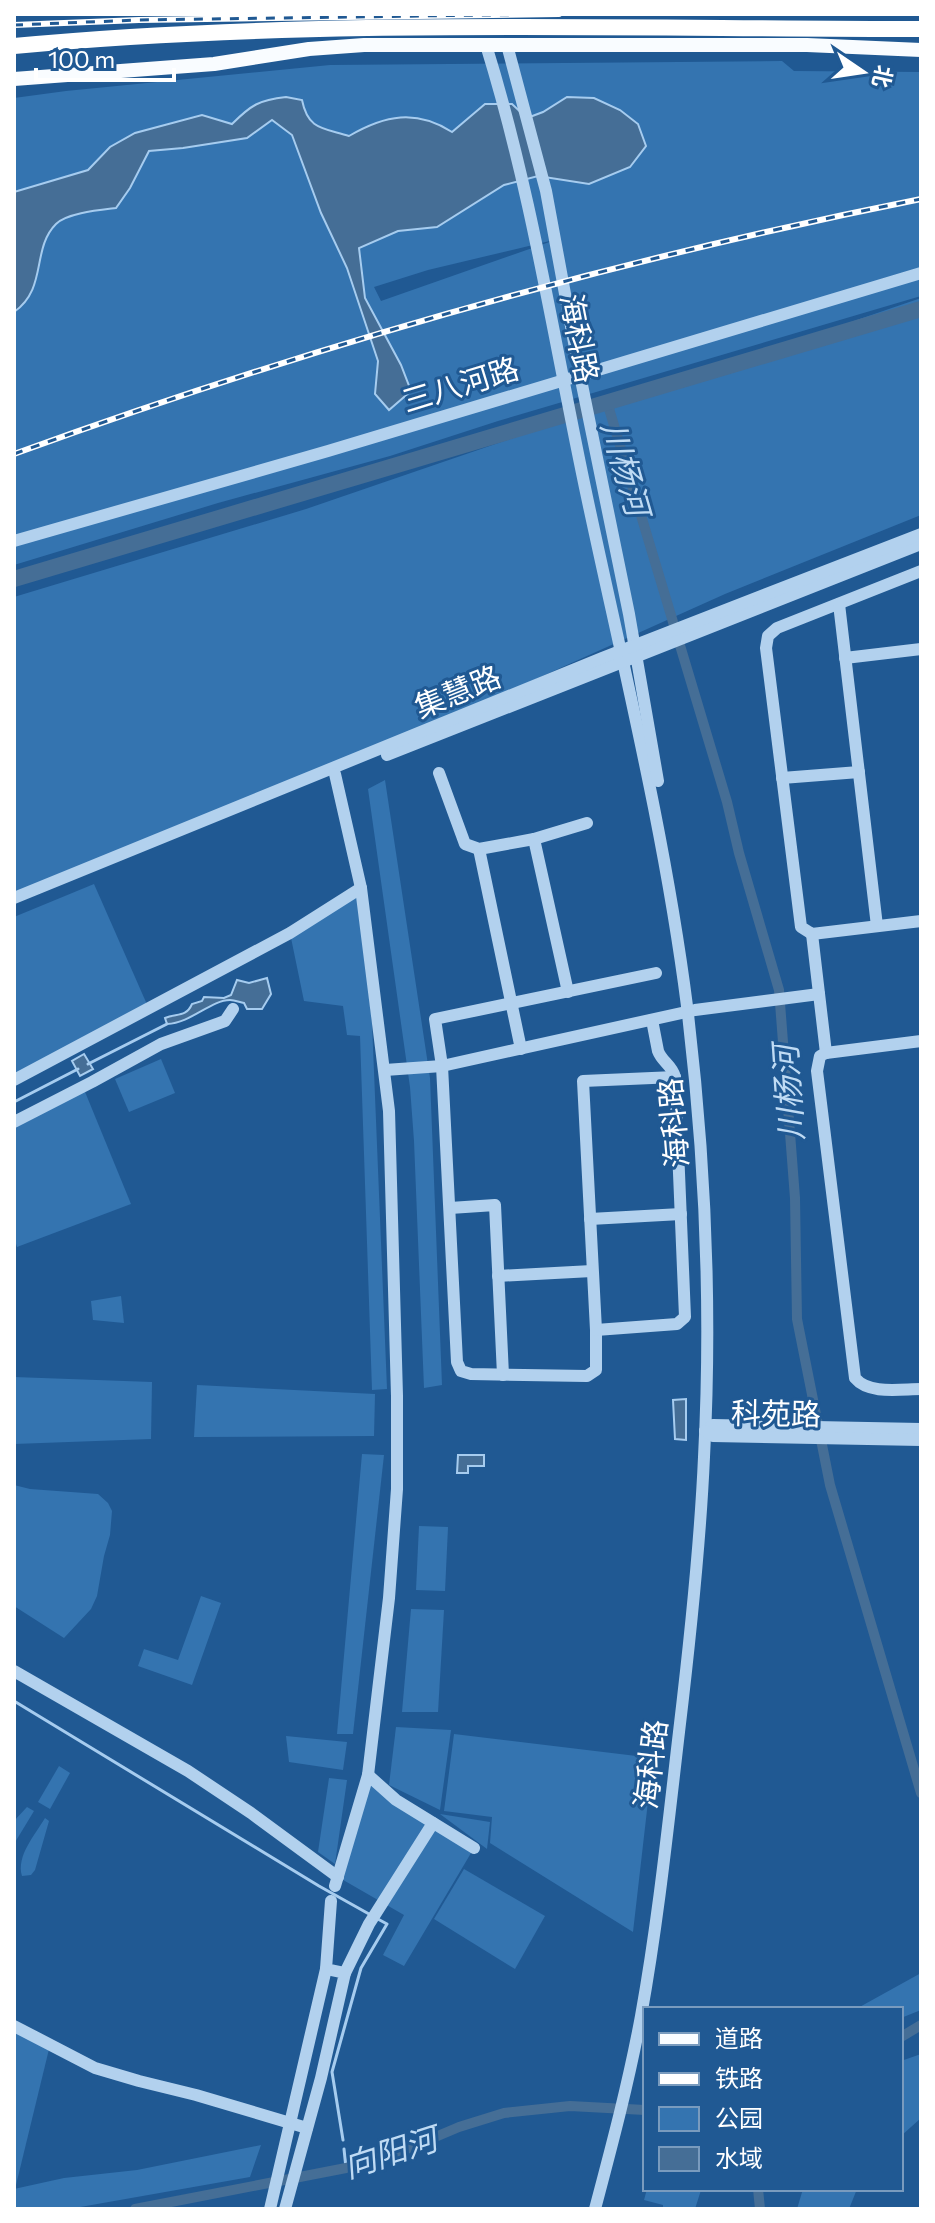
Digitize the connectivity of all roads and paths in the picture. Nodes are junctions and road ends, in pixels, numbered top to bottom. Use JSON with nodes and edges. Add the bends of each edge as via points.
{"nodes":[{"id":1,"x":285,"y":29,"type":"junction"},
{"id":2,"x":921,"y":30,"type":"edge"},
{"id":3,"x":486,"y":45,"type":"junction"},
{"id":4,"x":507,"y":45,"type":"junction"},
{"id":5,"x":14,"y":46,"type":"edge"},
{"id":6,"x":921,"y":50,"type":"edge"},
{"id":7,"x":14,"y":57,"type":"edge"},
{"id":8,"x":14,"y":79,"type":"edge"},
{"id":9,"x":921,"y":273,"type":"edge"},
{"id":10,"x":580,"y":377,"type":"junction"},
{"id":11,"x":563,"y":382,"type":"junction"},
{"id":12,"x":921,"y":534,"type":"edge"},
{"id":13,"x":14,"y":541,"type":"edge"},
{"id":14,"x":921,"y":544,"type":"edge"},
{"id":15,"x":921,"y":571,"type":"edge"},
{"id":16,"x":839,"y":604,"type":"junction"},
{"id":17,"x":691,"y":629,"type":"junction"},
{"id":18,"x":921,"y":649,"type":"edge"},
{"id":19,"x":636,"y":651,"type":"junction"},
{"id":20,"x":622,"y":658,"type":"junction"},
{"id":21,"x":845,"y":658,"type":"junction"},
{"id":22,"x":859,"y":772,"type":"junction"},
{"id":23,"x":439,"y":773,"type":"dead end"},
{"id":24,"x":335,"y":774,"type":"junction"},
{"id":25,"x":782,"y":778,"type":"junction"},
{"id":26,"x":587,"y":823,"type":"dead end"},
{"id":27,"x":534,"y":839,"type":"junction"},
{"id":28,"x":479,"y":849,"type":"junction"},
{"id":29,"x":361,"y":888,"type":"junction"},
{"id":30,"x":14,"y":898,"type":"edge"},
{"id":31,"x":14,"y":907,"type":"edge"},
{"id":32,"x":921,"y":921,"type":"edge"},
{"id":33,"x":877,"y":926,"type":"junction"},
{"id":34,"x":812,"y":934,"type":"junction"},
{"id":35,"x":656,"y":973,"type":"dead end"},
{"id":36,"x":568,"y":992,"type":"junction"},
{"id":37,"x":819,"y":994,"type":"junction"},
{"id":38,"x":511,"y":1004,"type":"junction"},
{"id":39,"x":233,"y":1009,"type":"dead end"},
{"id":40,"x":691,"y":1011,"type":"junction"},
{"id":41,"x":652,"y":1020,"type":"junction"},
{"id":42,"x":921,"y":1041,"type":"edge"},
{"id":43,"x":521,"y":1049,"type":"junction"},
{"id":44,"x":826,"y":1053,"type":"junction"},
{"id":45,"x":442,"y":1066,"type":"junction"},
{"id":46,"x":385,"y":1070,"type":"junction"},
{"id":47,"x":675,"y":1077,"type":"junction"},
{"id":48,"x":14,"y":1080,"type":"edge"},
{"id":49,"x":14,"y":1122,"type":"edge"},
{"id":50,"x":450,"y":1208,"type":"junction"},
{"id":51,"x":681,"y":1214,"type":"junction"},
{"id":52,"x":590,"y":1219,"type":"junction"},
{"id":53,"x":592,"y":1271,"type":"junction"},
{"id":54,"x":498,"y":1276,"type":"junction"},
{"id":55,"x":596,"y":1330,"type":"junction"},
{"id":56,"x":503,"y":1375,"type":"junction"},
{"id":57,"x":921,"y":1389,"type":"edge"},
{"id":58,"x":921,"y":1429,"type":"edge"},
{"id":59,"x":710,"y":1431,"type":"junction"},
{"id":60,"x":840,"y":1433,"type":"junction"},
{"id":61,"x":921,"y":1440,"type":"edge"},
{"id":62,"x":14,"y":1671,"type":"edge"},
{"id":63,"x":368,"y":1775,"type":"junction"},
{"id":64,"x":433,"y":1823,"type":"junction"},
{"id":65,"x":474,"y":1848,"type":"dead end"},
{"id":66,"x":331,"y":1901,"type":"dead end"},
{"id":67,"x":326,"y":1969,"type":"junction"},
{"id":68,"x":345,"y":1973,"type":"junction"},
{"id":69,"x":650,"y":2007,"type":"edge"},
{"id":70,"x":14,"y":2026,"type":"edge"},
{"id":71,"x":643,"y":2044,"type":"edge"},
{"id":72,"x":630,"y":2090,"type":"junction"},
{"id":73,"x":289,"y":2123,"type":"junction"},
{"id":74,"x":307,"y":2128,"type":"junction"},
{"id":75,"x":616,"y":2142,"type":"junction"},
{"id":76,"x":270,"y":2209,"type":"edge"},
{"id":77,"x":285,"y":2209,"type":"edge"},
{"id":78,"x":595,"y":2209,"type":"edge"},
{"id":79,"x":603,"y":2209,"type":"edge"}],
"edges":[{"from":1,"to":2,"type":"highway"},
{"from":1,"to":5,"type":"highway"},
{"from":1,"to":7,"type":"highway"},
{"from":3,"to":4,"type":"main road"},
{"from":3,"to":8,"type":"main road","via":[[333,47],[214,64]]},
{"from":3,"to":11,"type":"street","name":"海科路","via":[[541,266]]},
{"from":4,"to":6,"type":"main road"},
{"from":4,"to":10,"type":"street","name":"海科路","via":[[546,191]]},
{"from":9,"to":10,"type":"street","name":"三八河路"},
{"from":10,"to":11,"type":"street","name":"三八河路"},
{"from":10,"to":19,"type":"street","name":"海科路"},
{"from":11,"to":13,"type":"street","name":"三八河路"},
{"from":11,"to":20,"type":"street","name":"海科路"},
{"from":12,"to":17,"type":"street","name":"集慧路"},
{"from":14,"to":17,"type":"street","name":"集慧路"},
{"from":15,"to":16,"type":"street"},
{"from":16,"to":21,"type":"street"},
{"from":16,"to":25,"type":"street","via":[[768,636]]},
{"from":17,"to":19,"type":"street","name":"集慧路"},
{"from":18,"to":21,"type":"street"},
{"from":19,"to":20,"type":"street","name":"集慧路"},
{"from":19,"to":40,"type":"street","name":"海科路","via":[[678,890]]},
{"from":20,"to":24,"type":"street","name":"集慧路"},
{"from":20,"to":30,"type":"street","name":"集慧路"},
{"from":20,"to":40,"type":"street","name":"海科路"},
{"from":21,"to":22,"type":"street"},
{"from":22,"to":25,"type":"street"},
{"from":22,"to":33,"type":"street"},
{"from":23,"to":28,"type":"street","via":[[465,844]]},
{"from":24,"to":29,"type":"street"},
{"from":24,"to":31,"type":"street","name":"集慧路"},
{"from":25,"to":34,"type":"street","via":[[799,920]]},
{"from":26,"to":27,"type":"street"},
{"from":27,"to":28,"type":"street"},
{"from":27,"to":36,"type":"street"},
{"from":28,"to":38,"type":"street"},
{"from":29,"to":46,"type":"street"},
{"from":29,"to":48,"type":"street","via":[[290,933]]},
{"from":32,"to":33,"type":"street"},
{"from":33,"to":34,"type":"street"},
{"from":34,"to":37,"type":"street"},
{"from":35,"to":36,"type":"street"},
{"from":36,"to":38,"type":"street"},
{"from":37,"to":40,"type":"street"},
{"from":37,"to":44,"type":"street"},
{"from":38,"to":43,"type":"street"},
{"from":38,"to":45,"type":"street","via":[[435,1019]]},
{"from":39,"to":49,"type":"street","via":[[225,1021],[161,1044]]},
{"from":40,"to":41,"type":"street"},
{"from":40,"to":59,"type":"street","name":"海科路","via":[[713,1220]]},
{"from":41,"to":43,"type":"street"},
{"from":41,"to":47,"type":"street","via":[[660,1056]]},
{"from":42,"to":44,"type":"street"},
{"from":43,"to":45,"type":"street"},
{"from":44,"to":57,"type":"street","via":[[820,1056],[817,1071],[852,1370],[865,1387]]},
{"from":45,"to":46,"type":"street"},
{"from":45,"to":50,"type":"street"},
{"from":46,"to":63,"type":"street","via":[[397,1489]]},
{"from":47,"to":51,"type":"street"},
{"from":47,"to":52,"type":"street","via":[[583,1081]]},
{"from":50,"to":54,"type":"street","via":[[495,1205]]},
{"from":50,"to":56,"type":"street","via":[[458,1367],[466,1373]]},
{"from":51,"to":52,"type":"street"},
{"from":51,"to":55,"type":"street","via":[[683,1320]]},
{"from":52,"to":53,"type":"street"},
{"from":53,"to":54,"type":"street"},
{"from":53,"to":55,"type":"street"},
{"from":54,"to":56,"type":"street"},
{"from":55,"to":56,"type":"street","via":[[597,1365],[591,1375]]},
{"from":58,"to":60,"type":"street","name":"科苑路"},
{"from":59,"to":60,"type":"street","name":"科苑路"},
{"from":59,"to":69,"type":"street","name":"海科路","via":[[697,1654]]},
{"from":59,"to":72,"type":"street","name":"海科路","via":[[675,1769]]},
{"from":60,"to":61,"type":"street","name":"科苑路"},
{"from":62,"to":63,"type":"street","via":[[188,1771],[336,1881]]},
{"from":63,"to":64,"type":"street"},
{"from":64,"to":65,"type":"street"},
{"from":64,"to":68,"type":"street","via":[[372,1919]]},
{"from":66,"to":67,"type":"street"},
{"from":67,"to":68,"type":"street"},
{"from":67,"to":73,"type":"street"},
{"from":68,"to":74,"type":"street"},
{"from":70,"to":73,"type":"street","via":[[95,2068]]},
{"from":71,"to":72,"type":"street","name":"海科路"},
{"from":72,"to":75,"type":"street","name":"海科路"},
{"from":73,"to":74,"type":"street"},
{"from":73,"to":76,"type":"street"},
{"from":74,"to":77,"type":"street"},
{"from":75,"to":78,"type":"street","name":"海科路"},
{"from":75,"to":79,"type":"street","name":"海科路"}]}
